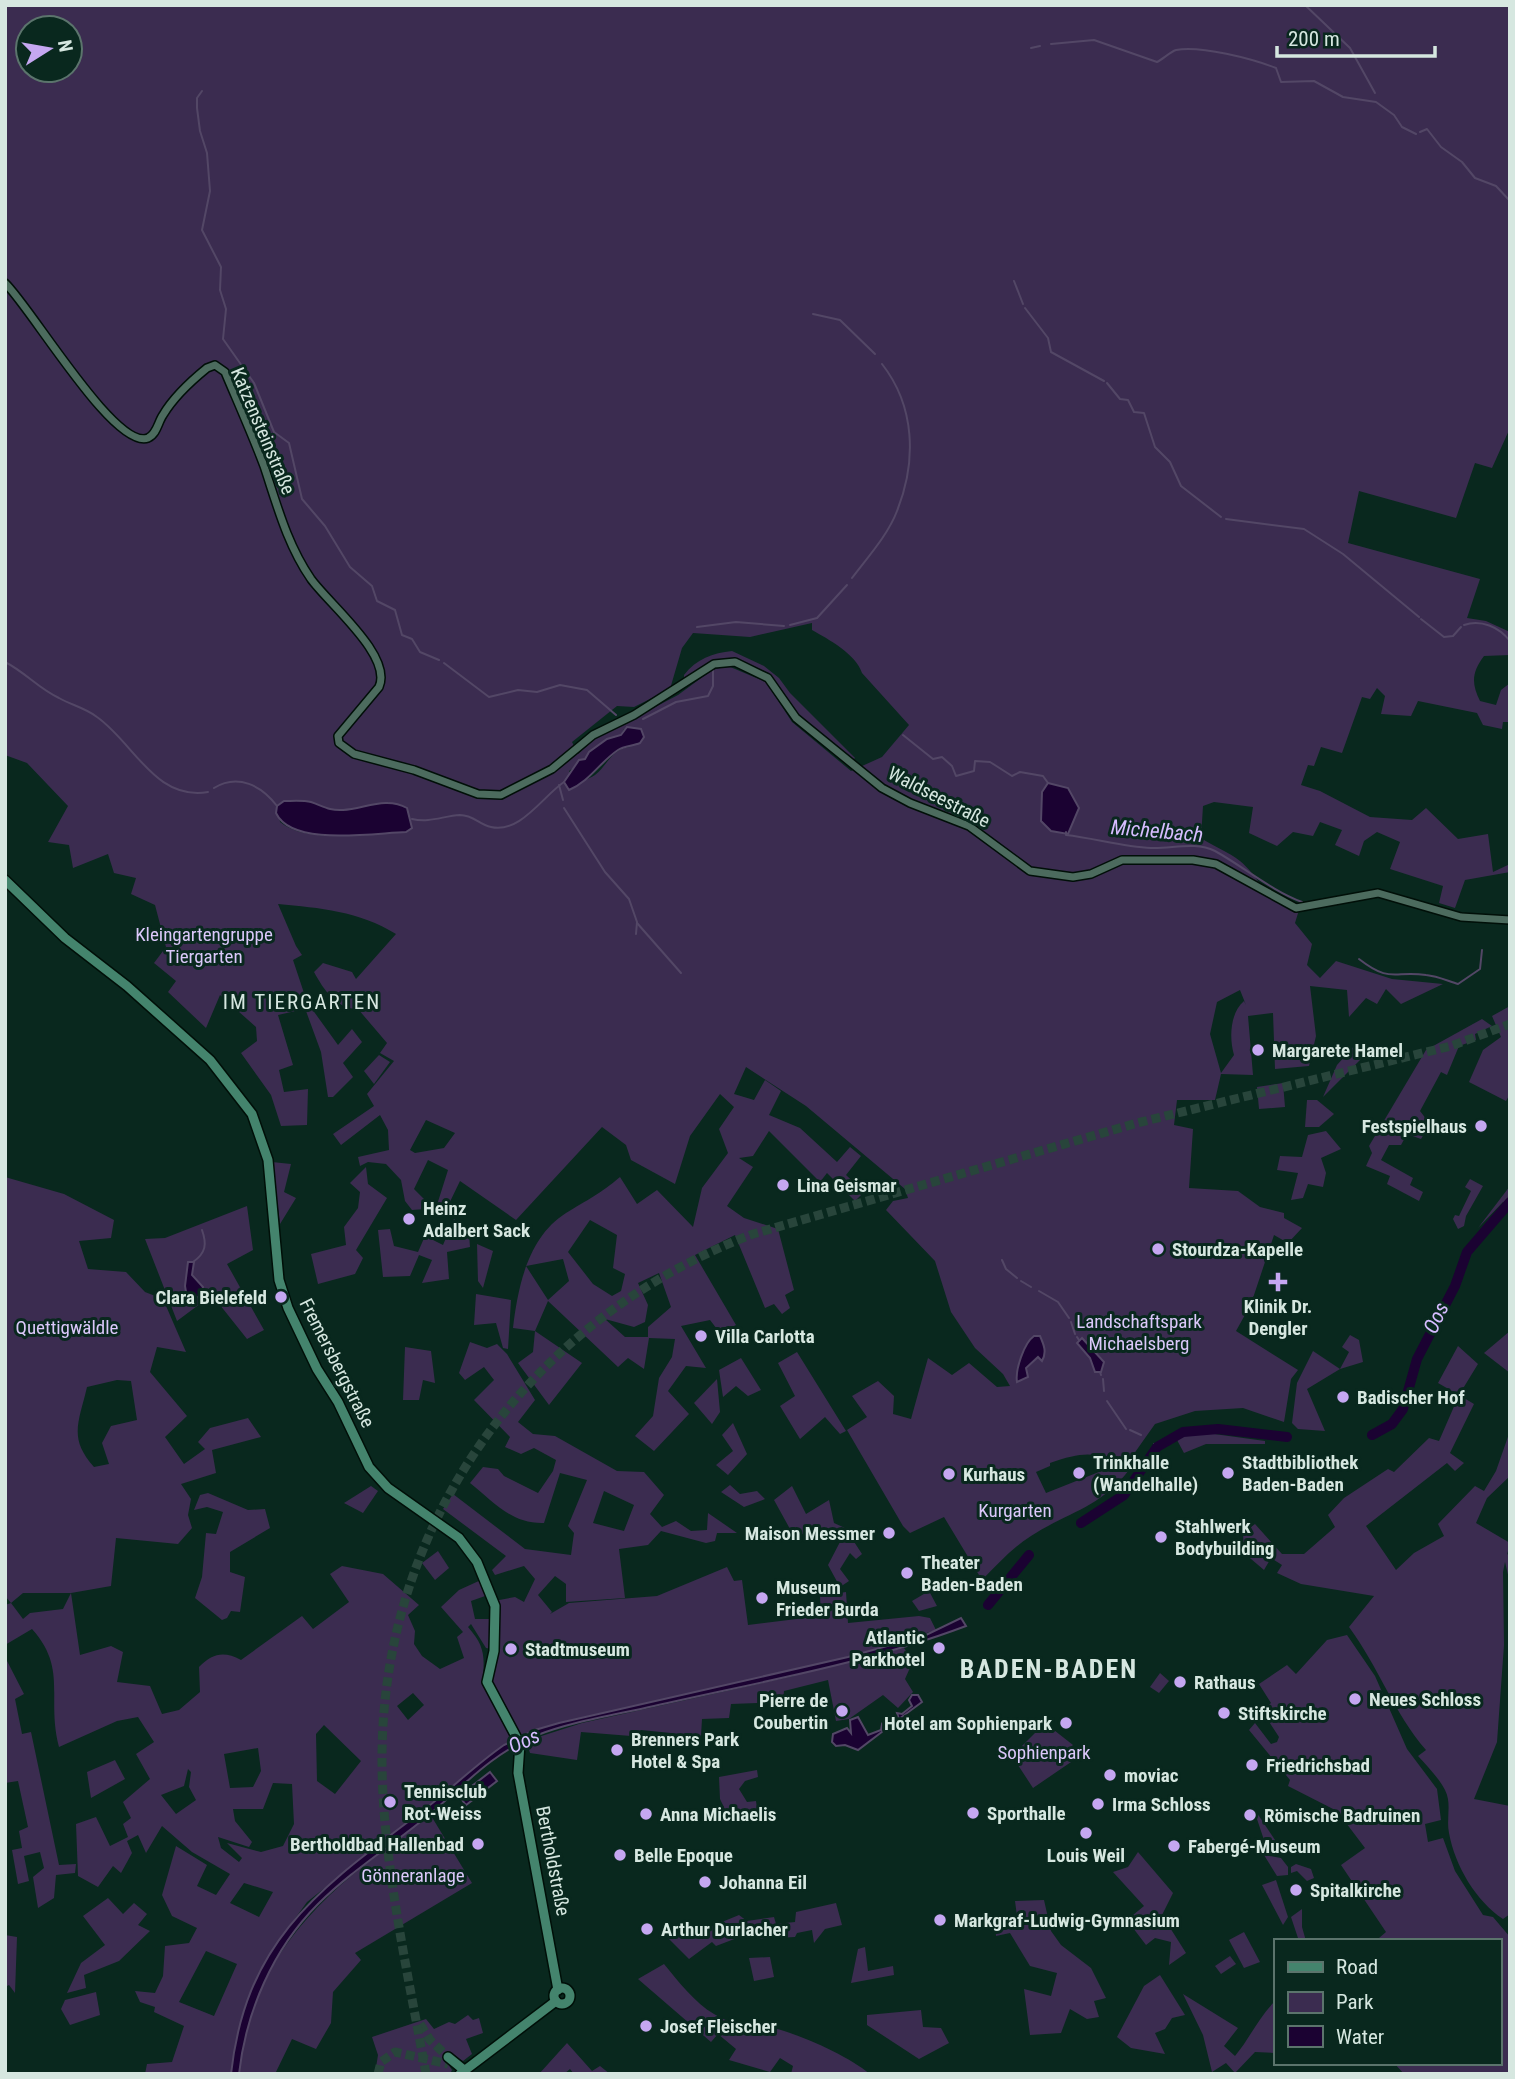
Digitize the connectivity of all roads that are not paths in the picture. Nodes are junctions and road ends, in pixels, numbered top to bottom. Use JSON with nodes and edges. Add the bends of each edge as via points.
{"nodes":[{"id":1,"x":5,"y":283,"type":"edge"},
{"id":2,"x":337,"y":740,"type":"joint"},
{"id":3,"x":5,"y":880,"type":"edge"},
{"id":4,"x":1510,"y":920,"type":"edge"},
{"id":5,"x":518,"y":1741,"type":"joint"},
{"id":6,"x":448,"y":2061,"type":"tunnel mouth"},
{"id":7,"x":462,"y":2072,"type":"edge"}],
"edges":[{"from":1,"to":2,"type":"street","name":"Katzensteinstraße","via":[[79,381],[117,426],[135,437],[146,439],[153,434],[168,408],[206,368],[215,365],[225,372],[291,546],[324,597],[366,642],[380,665],[379,687]]},
{"from":2,"to":4,"type":"street","name":"Waldseestraße","via":[[354,754],[478,794],[501,795],[522,788],[593,735],[714,664],[735,662],[768,678],[796,718],[882,788],[969,826],[1030,870],[1073,877],[1122,860],[1193,860],[1216,864],[1296,908],[1378,892],[1461,917]]},
{"from":3,"to":5,"type":"main road","name":"Fremersbergstraße","via":[[65,938],[210,1059],[252,1114],[268,1160],[279,1280],[288,1308],[374,1475],[452,1531],[477,1562],[495,1606],[494,1651],[487,1682]]},
{"from":5,"to":7,"type":"main road","name":"Bertholdstraße","via":[[518,1773],[558,1990],[566,1990],[569,1998],[564,2004],[555,2001]]},
{"from":6,"to":7,"type":"main road"}]}
